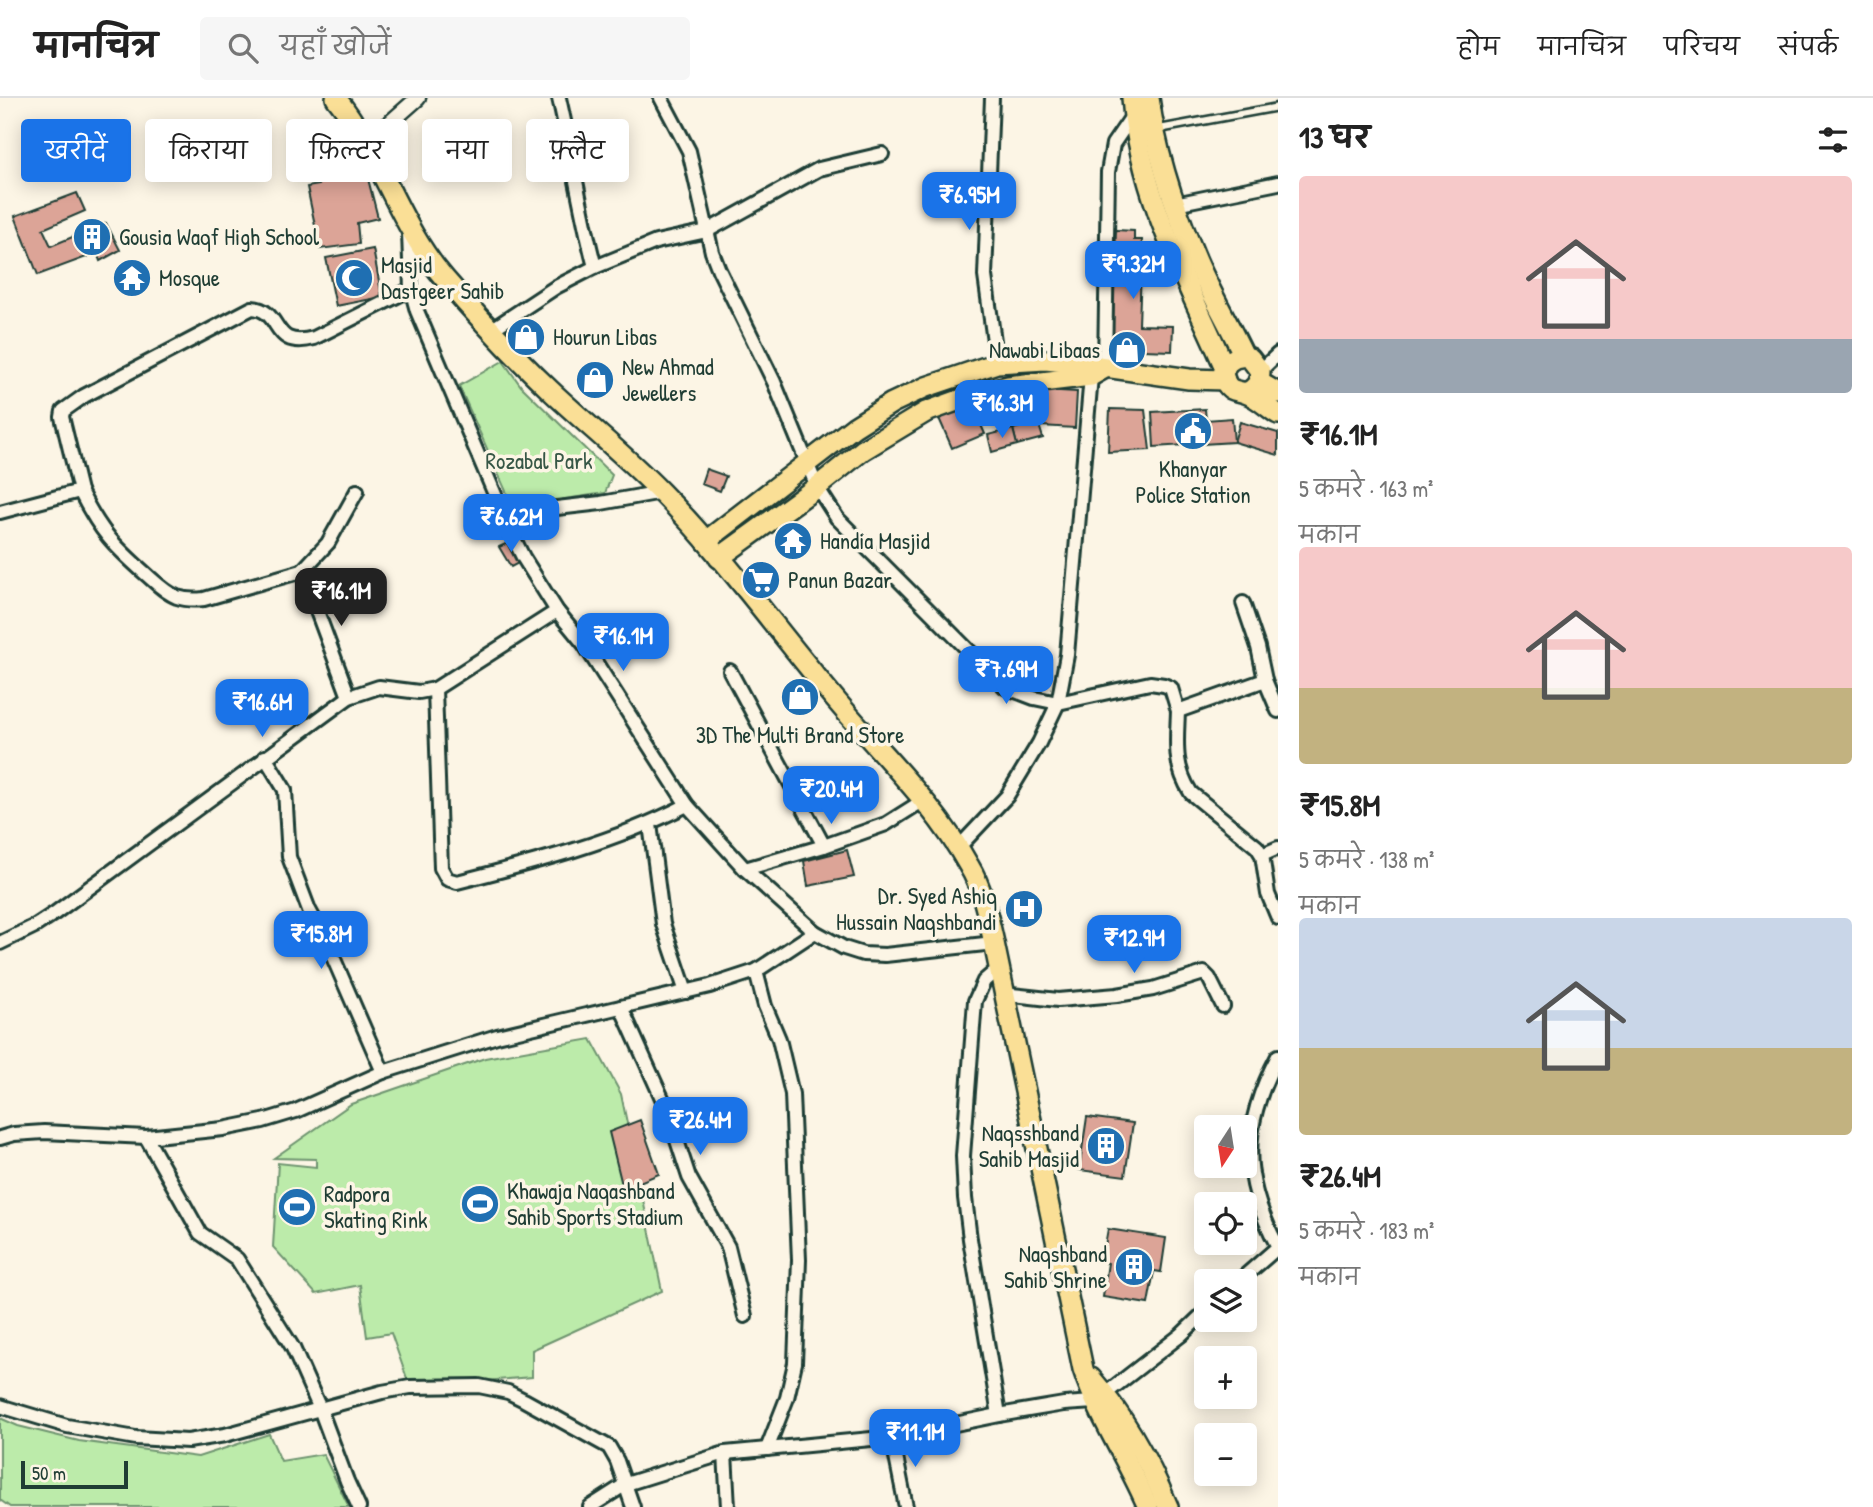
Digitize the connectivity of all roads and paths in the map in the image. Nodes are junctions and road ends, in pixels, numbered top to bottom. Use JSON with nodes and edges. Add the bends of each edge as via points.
{"nodes":[{"id":1,"x":336,"y":98,"type":"edge"},
{"id":2,"x":349,"y":98,"type":"edge"},
{"id":3,"x":418,"y":98,"type":"edge"},
{"id":4,"x":559,"y":98,"type":"edge"},
{"id":5,"x":661,"y":98,"type":"edge"},
{"id":6,"x":992,"y":98,"type":"edge"},
{"id":7,"x":1149,"y":98,"type":"edge"},
{"id":8,"x":1132,"y":107,"type":"edge"},
{"id":9,"x":1278,"y":107,"type":"edge"},
{"id":10,"x":351,"y":119,"type":"edge"},
{"id":11,"x":354,"y":119,"type":"edge"},
{"id":12,"x":394,"y":119,"type":"edge"},
{"id":13,"x":1153,"y":130,"type":"junction"},
{"id":14,"x":882,"y":154,"type":"dead end"},
{"id":15,"x":386,"y":182,"type":"edge"},
{"id":16,"x":1278,"y":183,"type":"edge"},
{"id":17,"x":1175,"y":204,"type":"junction"},
{"id":18,"x":409,"y":230,"type":"junction"},
{"id":19,"x":707,"y":231,"type":"junction"},
{"id":20,"x":595,"y":267,"type":"junction"},
{"id":21,"x":411,"y":289,"type":"junction"},
{"id":22,"x":491,"y":330,"type":"junction"},
{"id":23,"x":1278,"y":354,"type":"edge"},
{"id":24,"x":1244,"y":356,"type":"junction"},
{"id":25,"x":997,"y":363,"type":"junction"},
{"id":26,"x":1098,"y":372,"type":"junction"},
{"id":27,"x":1225,"y":374,"type":"junction"},
{"id":28,"x":1255,"y":382,"type":"junction"},
{"id":29,"x":1278,"y":393,"type":"edge"},
{"id":30,"x":1278,"y":414,"type":"edge"},
{"id":31,"x":807,"y":464,"type":"junction"},
{"id":32,"x":817,"y":487,"type":"junction"},
{"id":33,"x":80,"y":491,"type":"junction"},
{"id":34,"x":357,"y":491,"type":"dead end"},
{"id":35,"x":662,"y":492,"type":"junction"},
{"id":36,"x":0,"y":512,"type":"edge"},
{"id":37,"x":503,"y":514,"type":"junction"},
{"id":38,"x":706,"y":541,"type":"junction"},
{"id":39,"x":719,"y":558,"type":"junction"},
{"id":40,"x":302,"y":571,"type":"junction"},
{"id":41,"x":1243,"y":603,"type":"dead end"},
{"id":42,"x":557,"y":611,"type":"junction"},
{"id":43,"x":730,"y":671,"type":"dead end"},
{"id":44,"x":1265,"y":680,"type":"junction"},
{"id":45,"x":435,"y":689,"type":"junction"},
{"id":46,"x":349,"y":697,"type":"junction"},
{"id":47,"x":1058,"y":703,"type":"junction"},
{"id":48,"x":1178,"y":711,"type":"junction"},
{"id":49,"x":1278,"y":711,"type":"edge"},
{"id":50,"x":265,"y":757,"type":"junction"},
{"id":51,"x":924,"y":800,"type":"junction"},
{"id":52,"x":687,"y":805,"type":"junction"},
{"id":53,"x":650,"y":824,"type":"junction"},
{"id":54,"x":824,"y":846,"type":"junction"},
{"id":55,"x":958,"y":848,"type":"junction"},
{"id":56,"x":1278,"y":848,"type":"edge"},
{"id":57,"x":1262,"y":855,"type":"junction"},
{"id":58,"x":746,"y":869,"type":"junction"},
{"id":59,"x":1278,"y":918,"type":"edge"},
{"id":60,"x":815,"y":932,"type":"junction"},
{"id":61,"x":0,"y":943,"type":"edge"},
{"id":62,"x":994,"y":943,"type":"junction"},
{"id":63,"x":999,"y":968,"type":"junction"},
{"id":64,"x":756,"y":971,"type":"junction"},
{"id":65,"x":686,"y":992,"type":"junction"},
{"id":66,"x":1003,"y":994,"type":"junction"},
{"id":67,"x":1223,"y":1006,"type":"dead end"},
{"id":68,"x":621,"y":1007,"type":"junction"},
{"id":69,"x":1278,"y":1056,"type":"edge"},
{"id":70,"x":383,"y":1072,"type":"junction"},
{"id":71,"x":146,"y":1137,"type":"junction"},
{"id":72,"x":0,"y":1138,"type":"edge"},
{"id":73,"x":1274,"y":1229,"type":"edge"},
{"id":74,"x":1278,"y":1247,"type":"edge"},
{"id":75,"x":1253,"y":1269,"type":"edge"},
{"id":76,"x":745,"y":1316,"type":"dead end"},
{"id":77,"x":1194,"y":1323,"type":"edge"},
{"id":78,"x":1100,"y":1398,"type":"junction"},
{"id":79,"x":0,"y":1406,"type":"edge"},
{"id":80,"x":320,"y":1409,"type":"junction"},
{"id":81,"x":999,"y":1415,"type":"junction"},
{"id":82,"x":892,"y":1437,"type":"junction"},
{"id":83,"x":767,"y":1449,"type":"junction"},
{"id":84,"x":725,"y":1453,"type":"junction"},
{"id":85,"x":626,"y":1484,"type":"junction"},
{"id":86,"x":359,"y":1507,"type":"edge"},
{"id":87,"x":590,"y":1507,"type":"edge"},
{"id":88,"x":633,"y":1507,"type":"edge"},
{"id":89,"x":728,"y":1507,"type":"edge"},
{"id":90,"x":906,"y":1507,"type":"edge"},
{"id":91,"x":1148,"y":1507,"type":"edge"},
{"id":92,"x":1168,"y":1507,"type":"edge"}],
"edges":[{"from":1,"to":10,"type":"main road"},
{"from":2,"to":11,"type":"street"},
{"from":3,"to":12,"type":"street"},
{"from":4,"to":20,"type":"street"},
{"from":5,"to":19,"type":"street","via":[[689,151]]},
{"from":6,"to":25,"type":"street","via":[[985,276]]},
{"from":7,"to":13,"type":"main road"},
{"from":8,"to":26,"type":"street","via":[[1113,144],[1108,172]]},
{"from":8,"to":27,"type":"main road","via":[[1156,211]]},
{"from":9,"to":13,"type":"lane"},
{"from":13,"to":17,"type":"main road"},
{"from":14,"to":19,"type":"street","via":[[819,169]]},
{"from":15,"to":18,"type":"main road"},
{"from":16,"to":17,"type":"street"},
{"from":17,"to":24,"type":"main road","via":[[1194,256]]},
{"from":18,"to":21,"type":"street"},
{"from":18,"to":22,"type":"main road"},
{"from":19,"to":20,"type":"street","via":[[656,242]]},
{"from":19,"to":31,"type":"street","via":[[719,270],[774,382]]},
{"from":20,"to":22,"type":"street"},
{"from":21,"to":33,"type":"street","via":[[301,342],[283,335],[267,312],[251,308],[84,396],[63,411],[62,417]]},
{"from":21,"to":37,"type":"street","via":[[425,333]]},
{"from":22,"to":35,"type":"main road"},
{"from":23,"to":28,"type":"street"},
{"from":24,"to":27,"type":"main road","via":[[1233,358]]},
{"from":24,"to":28,"type":"main road","via":[[1254,361]]},
{"from":25,"to":26,"type":"main road","via":[[1045,360],[1077,363]]},
{"from":25,"to":31,"type":"main road","via":[[892,403]]},
{"from":26,"to":27,"type":"main road","via":[[1189,379]]},
{"from":26,"to":32,"type":"main road","via":[[954,400],[901,424]]},
{"from":26,"to":47,"type":"street"},
{"from":27,"to":28,"type":"main road","via":[[1235,391]]},
{"from":28,"to":29,"type":"main road"},
{"from":28,"to":30,"type":"main road"},
{"from":31,"to":32,"type":"street"},
{"from":31,"to":38,"type":"main road"},
{"from":32,"to":39,"type":"main road"},
{"from":32,"to":47,"type":"street","via":[[852,535],[1005,687]]},
{"from":33,"to":36,"type":"street"},
{"from":33,"to":40,"type":"street","via":[[115,547],[176,597],[204,599]]},
{"from":34,"to":40,"type":"street","via":[[328,543]]},
{"from":35,"to":37,"type":"street"},
{"from":35,"to":38,"type":"main road"},
{"from":37,"to":42,"type":"street","via":[[523,558]]},
{"from":38,"to":39,"type":"main road"},
{"from":39,"to":51,"type":"main road"},
{"from":40,"to":46,"type":"street"},
{"from":41,"to":44,"type":"street"},
{"from":42,"to":45,"type":"street"},
{"from":42,"to":52,"type":"street","via":[[584,643]]},
{"from":43,"to":54,"type":"street"},
{"from":44,"to":48,"type":"street"},
{"from":44,"to":49,"type":"street"},
{"from":45,"to":46,"type":"street","via":[[419,692],[379,687]]},
{"from":45,"to":53,"type":"street","via":[[441,869],[447,879],[457,882],[545,860]]},
{"from":46,"to":50,"type":"street"},
{"from":47,"to":48,"type":"street","via":[[1157,683],[1171,688]]},
{"from":47,"to":55,"type":"street","via":[[1007,796]]},
{"from":48,"to":57,"type":"street","via":[[1178,768],[1185,783]]},
{"from":50,"to":61,"type":"street","via":[[55,913]]},
{"from":50,"to":70,"type":"street","via":[[285,790],[289,857]]},
{"from":51,"to":54,"type":"street","via":[[886,824]]},
{"from":51,"to":55,"type":"main road"},
{"from":52,"to":53,"type":"street"},
{"from":52,"to":58,"type":"street"},
{"from":53,"to":65,"type":"street","via":[[663,924]]},
{"from":54,"to":58,"type":"street"},
{"from":55,"to":62,"type":"main road","via":[[978,884]]},
{"from":56,"to":57,"type":"street"},
{"from":57,"to":59,"type":"street","via":[[1268,894]]},
{"from":58,"to":60,"type":"street"},
{"from":60,"to":62,"type":"street","via":[[863,954]]},
{"from":60,"to":64,"type":"street"},
{"from":62,"to":63,"type":"main road"},
{"from":63,"to":66,"type":"main road"},
{"from":63,"to":81,"type":"street","via":[[984,981],[975,1001],[963,1156],[970,1239]]},
{"from":64,"to":65,"type":"street"},
{"from":64,"to":83,"type":"street","via":[[792,1094],[799,1260],[795,1363]]},
{"from":65,"to":68,"type":"street"},
{"from":66,"to":67,"type":"street","via":[[1058,1000],[1106,996],[1153,989],[1203,972]]},
{"from":66,"to":78,"type":"main road","via":[[1083,1369]]},
{"from":68,"to":70,"type":"street","via":[[496,1036]]},
{"from":68,"to":76,"type":"street","via":[[666,1107],[689,1177],[728,1247]]},
{"from":69,"to":73,"type":"street","via":[[1256,1110],[1250,1153],[1256,1201]]},
{"from":70,"to":71,"type":"street","via":[[263,1121]]},
{"from":71,"to":72,"type":"street","via":[[44,1132]]},
{"from":71,"to":80,"type":"street","via":[[200,1233],[237,1259],[293,1348]]},
{"from":73,"to":74,"type":"street"},
{"from":74,"to":75,"type":"street"},
{"from":77,"to":78,"type":"street"},
{"from":78,"to":81,"type":"street"},
{"from":78,"to":91,"type":"main road"},
{"from":78,"to":92,"type":"main road","via":[[1147,1462]]},
{"from":79,"to":80,"type":"street","via":[[67,1426],[188,1441]]},
{"from":80,"to":85,"type":"street","via":[[410,1387],[490,1387],[524,1400],[609,1447]]},
{"from":80,"to":86,"type":"street"},
{"from":81,"to":82,"type":"street"},
{"from":82,"to":83,"type":"street"},
{"from":82,"to":90,"type":"street"},
{"from":83,"to":84,"type":"street"},
{"from":84,"to":85,"type":"street"},
{"from":84,"to":89,"type":"street"},
{"from":85,"to":87,"type":"street"},
{"from":85,"to":88,"type":"street"}]}
